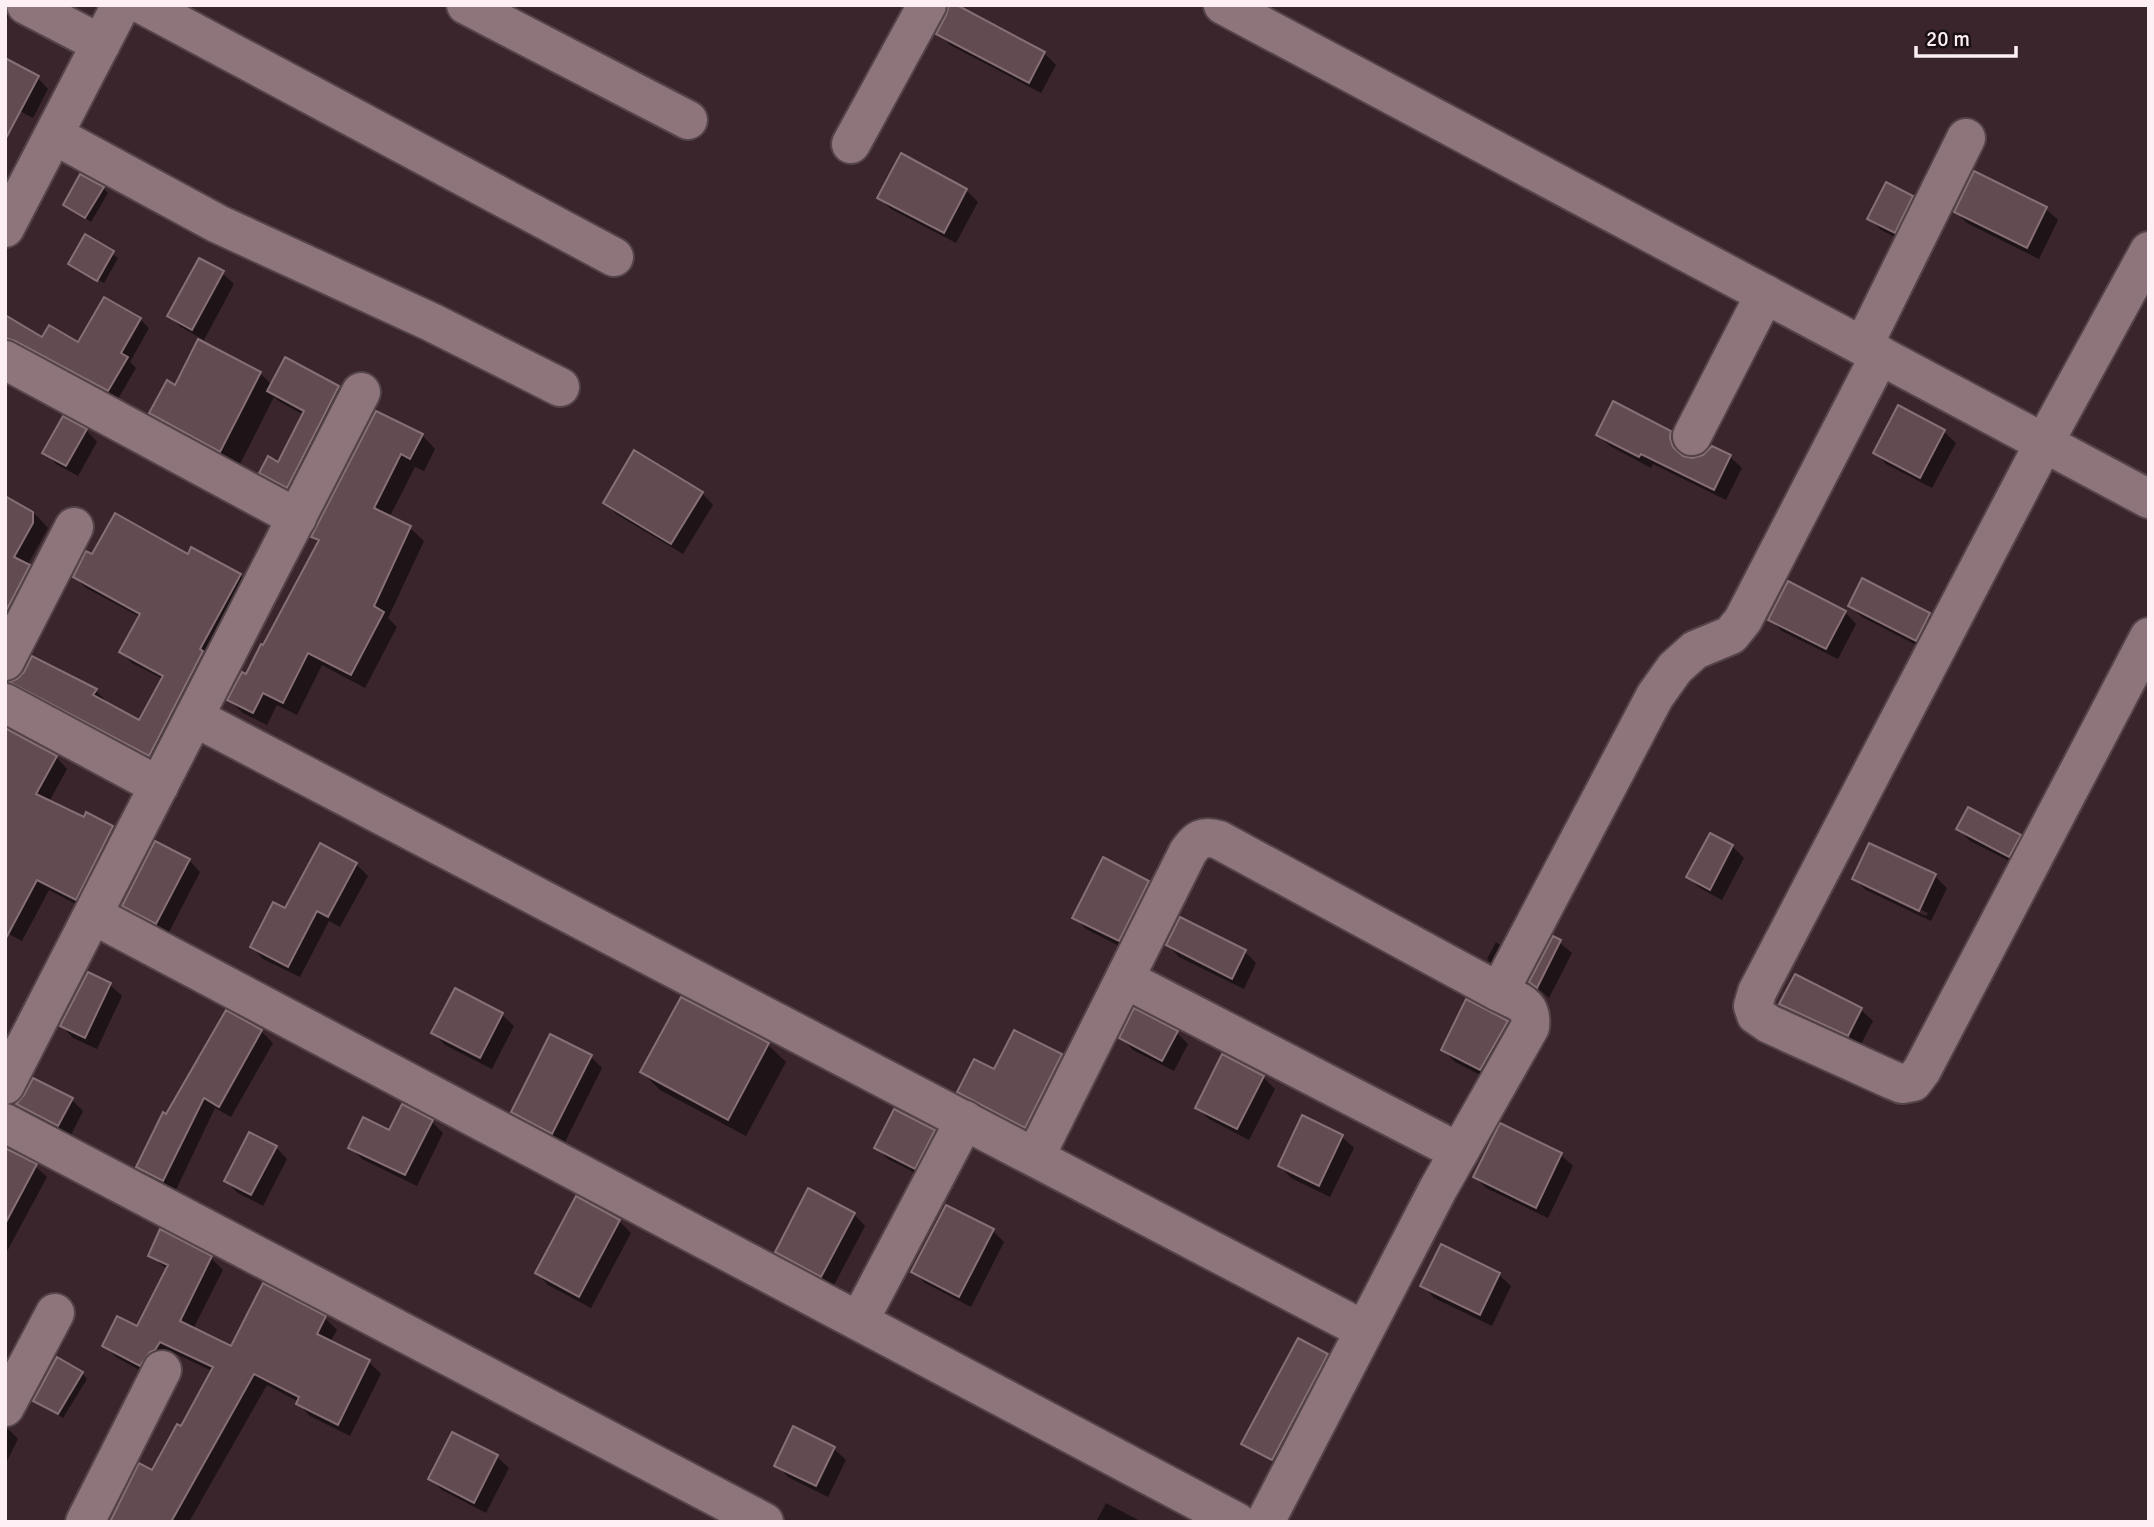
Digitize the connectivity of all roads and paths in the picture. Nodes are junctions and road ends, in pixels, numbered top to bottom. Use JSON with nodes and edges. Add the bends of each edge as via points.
{"nodes":[{"id":1,"x":26,"y":5,"type":"edge"},
{"id":2,"x":121,"y":5,"type":"edge"},
{"id":3,"x":143,"y":5,"type":"edge"},
{"id":4,"x":466,"y":5,"type":"edge"},
{"id":5,"x":927,"y":5,"type":"edge"},
{"id":6,"x":1223,"y":5,"type":"edge"},
{"id":7,"x":101,"y":44,"type":"junction"},
{"id":8,"x":688,"y":120,"type":"dead end"},
{"id":9,"x":54,"y":135,"type":"junction"},
{"id":10,"x":1966,"y":138,"type":"dead end"},
{"id":11,"x":851,"y":144,"type":"dead end"},
{"id":12,"x":5,"y":228,"type":"edge"},
{"id":13,"x":2149,"y":251,"type":"edge"},
{"id":14,"x":614,"y":257,"type":"dead end"},
{"id":15,"x":1765,"y":294,"type":"junction"},
{"id":16,"x":1871,"y":351,"type":"junction"},
{"id":17,"x":5,"y":360,"type":"edge"},
{"id":18,"x":560,"y":387,"type":"dead end"},
{"id":19,"x":361,"y":392,"type":"dead end"},
{"id":20,"x":1692,"y":436,"type":"dead end"},
{"id":21,"x":2044,"y":443,"type":"junction"},
{"id":22,"x":2149,"y":499,"type":"edge"},
{"id":23,"x":297,"y":518,"type":"junction"},
{"id":24,"x":74,"y":527,"type":"dead end"},
{"id":25,"x":2149,"y":636,"type":"edge"},
{"id":26,"x":5,"y":661,"type":"edge"},
{"id":27,"x":5,"y":703,"type":"edge"},
{"id":28,"x":194,"y":717,"type":"junction"},
{"id":29,"x":159,"y":786,"type":"junction"},
{"id":30,"x":93,"y":915,"type":"junction"},
{"id":31,"x":1125,"y":978,"type":"junction"},
{"id":32,"x":1499,"y":992,"type":"junction"},
{"id":33,"x":5,"y":1085,"type":"edge"},
{"id":34,"x":965,"y":1120,"type":"junction"},
{"id":35,"x":5,"y":1123,"type":"edge"},
{"id":36,"x":1458,"y":1152,"type":"junction"},
{"id":37,"x":1035,"y":1157,"type":"junction"},
{"id":38,"x":55,"y":1313,"type":"dead end"},
{"id":39,"x":859,"y":1321,"type":"junction"},
{"id":40,"x":1364,"y":1330,"type":"junction"},
{"id":41,"x":162,"y":1370,"type":"dead end"},
{"id":42,"x":5,"y":1408,"type":"edge"},
{"id":43,"x":85,"y":1522,"type":"edge"},
{"id":44,"x":764,"y":1522,"type":"edge"},
{"id":45,"x":1237,"y":1522,"type":"edge"},
{"id":46,"x":1265,"y":1522,"type":"edge"}],
"edges":[{"from":1,"to":7,"type":"street"},
{"from":2,"to":7,"type":"street"},
{"from":3,"to":14,"type":"street"},
{"from":4,"to":8,"type":"street"},
{"from":5,"to":11,"type":"street"},
{"from":6,"to":15,"type":"street"},
{"from":7,"to":9,"type":"street"},
{"from":9,"to":12,"type":"street"},
{"from":9,"to":18,"type":"street","via":[[218,224]]},
{"from":10,"to":16,"type":"street"},
{"from":13,"to":21,"type":"street"},
{"from":15,"to":16,"type":"street"},
{"from":15,"to":20,"type":"street"},
{"from":16,"to":21,"type":"street"},
{"from":16,"to":32,"type":"street","via":[[1743,620],[1731,635],[1695,650],[1655,696]]},
{"from":17,"to":23,"type":"street"},
{"from":19,"to":23,"type":"street"},
{"from":21,"to":22,"type":"street"},
{"from":21,"to":25,"type":"street","via":[[1758,992],[1753,1006],[1756,1015],[1890,1079],[1913,1082]]},
{"from":23,"to":28,"type":"street"},
{"from":24,"to":26,"type":"street"},
{"from":27,"to":29,"type":"street"},
{"from":28,"to":29,"type":"street"},
{"from":28,"to":34,"type":"street"},
{"from":29,"to":30,"type":"street"},
{"from":30,"to":33,"type":"street"},
{"from":30,"to":39,"type":"street"},
{"from":31,"to":32,"type":"street","via":[[1188,852],[1207,836]]},
{"from":31,"to":36,"type":"street"},
{"from":31,"to":37,"type":"street"},
{"from":32,"to":36,"type":"street","via":[[1527,1006],[1532,1014],[1530,1027]]},
{"from":34,"to":37,"type":"street"},
{"from":34,"to":39,"type":"street"},
{"from":35,"to":44,"type":"street"},
{"from":36,"to":40,"type":"street"},
{"from":37,"to":40,"type":"street"},
{"from":38,"to":42,"type":"street"},
{"from":39,"to":45,"type":"street"},
{"from":40,"to":46,"type":"street"},
{"from":41,"to":43,"type":"street"}]}
